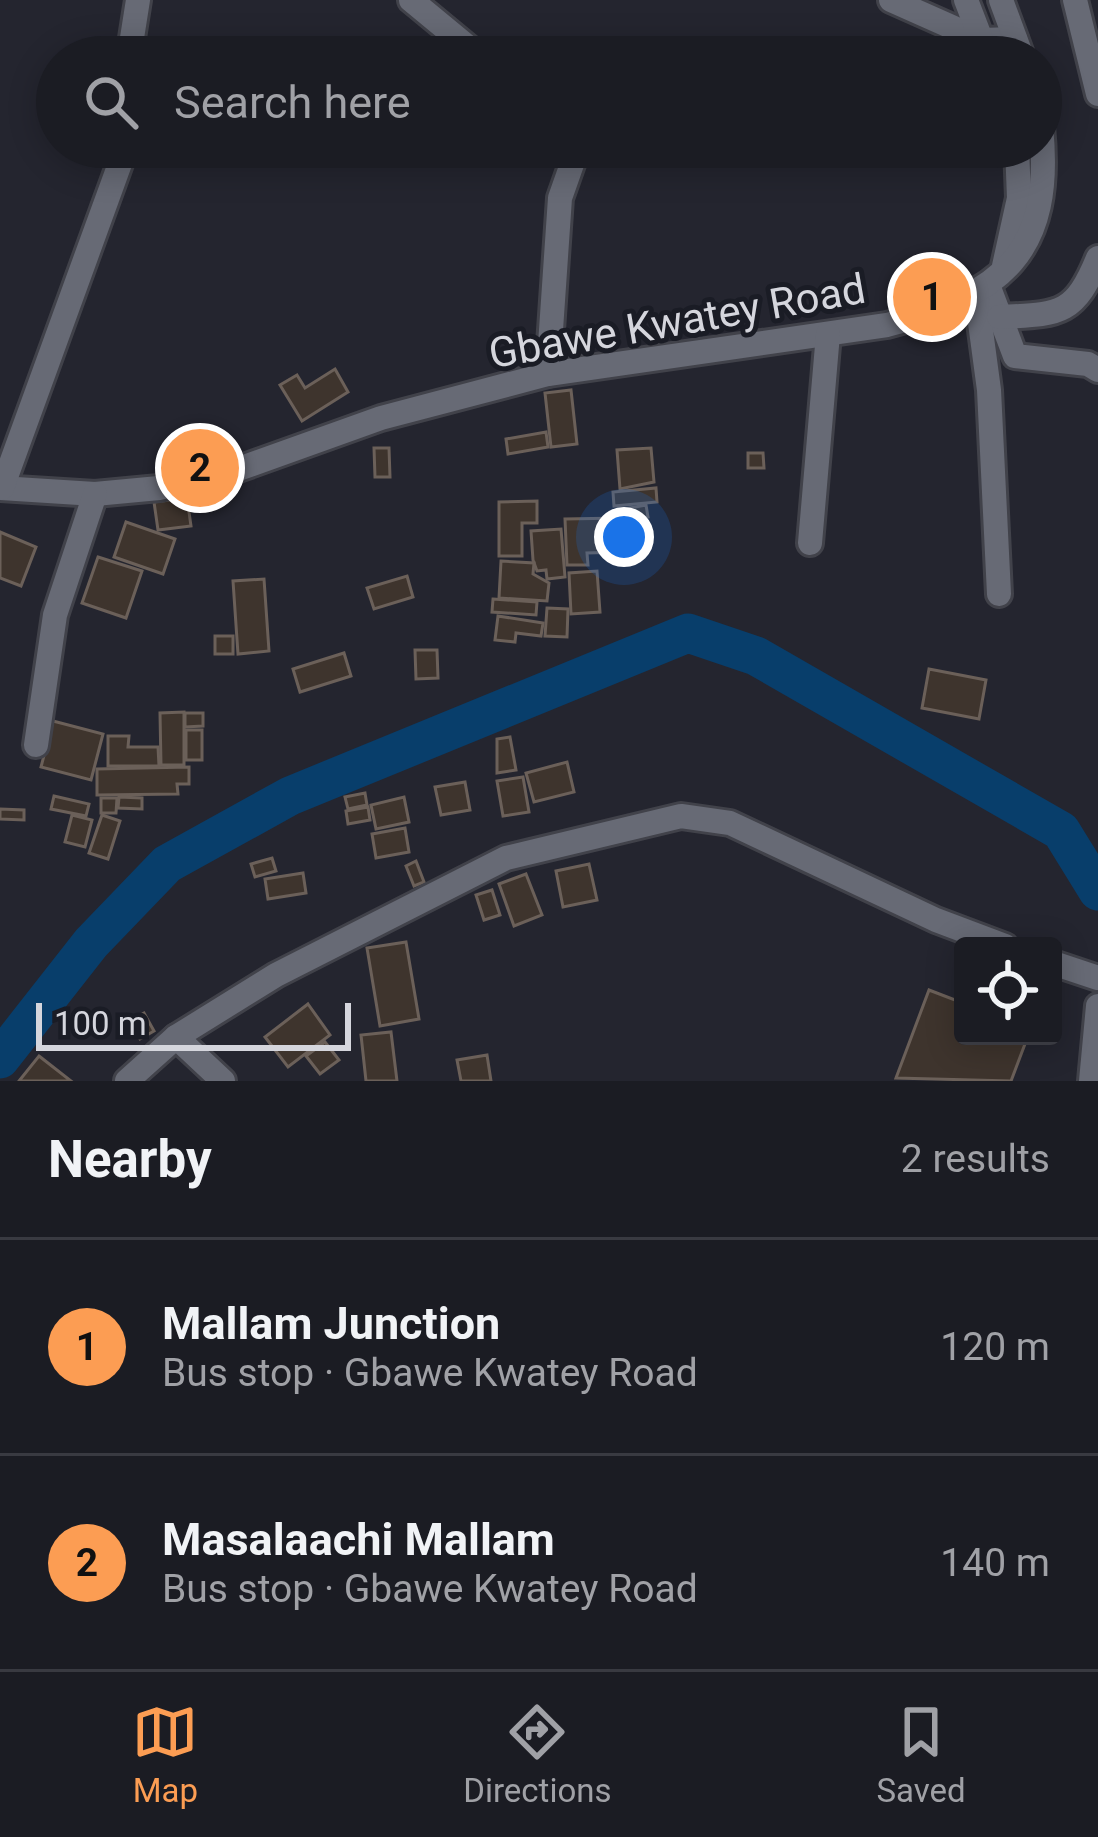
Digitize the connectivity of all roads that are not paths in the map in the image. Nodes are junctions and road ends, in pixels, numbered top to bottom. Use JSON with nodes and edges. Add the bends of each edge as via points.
{"nodes":[{"id":1,"x":138,"y":0,"type":"edge"},
{"id":2,"x":410,"y":0,"type":"edge"},
{"id":3,"x":966,"y":0,"type":"edge"},
{"id":4,"x":1001,"y":0,"type":"edge"},
{"id":5,"x":1075,"y":0,"type":"edge"},
{"id":6,"x":901,"y":1,"type":"edge"},
{"id":7,"x":132,"y":36,"type":"edge"},
{"id":8,"x":454,"y":36,"type":"edge"},
{"id":9,"x":962,"y":36,"type":"edge"},
{"id":10,"x":980,"y":36,"type":"edge"},
{"id":11,"x":1014,"y":36,"type":"edge"},
{"id":12,"x":1098,"y":94,"type":"edge"},
{"id":13,"x":118,"y":168,"type":"edge"},
{"id":14,"x":570,"y":168,"type":"edge"},
{"id":15,"x":1018,"y":168,"type":"edge"},
{"id":16,"x":1042,"y":168,"type":"edge"},
{"id":17,"x":1098,"y":258,"type":"edge"},
{"id":18,"x":989,"y":282,"type":"junction"},
{"id":19,"x":999,"y":317,"type":"junction"},
{"id":20,"x":828,"y":334,"type":"junction"},
{"id":21,"x":1098,"y":370,"type":"edge"},
{"id":22,"x":548,"y":374,"type":"junction"},
{"id":23,"x":1,"y":488,"type":"edge"},
{"id":24,"x":94,"y":494,"type":"junction"},
{"id":25,"x":810,"y":543,"type":"dead end"},
{"id":26,"x":999,"y":594,"type":"dead end"},
{"id":27,"x":36,"y":745,"type":"dead end"},
{"id":28,"x":981,"y":937,"type":"edge"},
{"id":29,"x":1062,"y":966,"type":"edge"},
{"id":30,"x":1098,"y":978,"type":"edge"},
{"id":31,"x":1098,"y":1006,"type":"edge"},
{"id":32,"x":176,"y":1037,"type":"junction"},
{"id":33,"x":127,"y":1081,"type":"edge"},
{"id":34,"x":223,"y":1081,"type":"edge"},
{"id":35,"x":1091,"y":1081,"type":"edge"}],
"edges":[{"from":1,"to":7,"type":"street"},
{"from":2,"to":8,"type":"street"},
{"from":3,"to":10,"type":"street"},
{"from":4,"to":11,"type":"street"},
{"from":5,"to":12,"type":"street"},
{"from":6,"to":9,"type":"street"},
{"from":13,"to":23,"type":"street"},
{"from":14,"to":22,"type":"street","via":[[560,197]]},
{"from":15,"to":18,"type":"street","via":[[1019,198]]},
{"from":16,"to":18,"type":"street","via":[[1028,246]]},
{"from":17,"to":19,"type":"street","via":[[1071,307]]},
{"from":18,"to":19,"type":"street"},
{"from":18,"to":20,"type":"street","name":"Gbawe Kwatey Road","via":[[924,315]]},
{"from":18,"to":26,"type":"street"},
{"from":19,"to":21,"type":"street","via":[[1015,356]]},
{"from":20,"to":22,"type":"street","name":"Gbawe Kwatey Road"},
{"from":20,"to":25,"type":"street"},
{"from":22,"to":24,"type":"street","name":"Gbawe Kwatey Road","via":[[381,418],[230,472]]},
{"from":23,"to":24,"type":"street","name":"Gbawe Kwatey Road"},
{"from":24,"to":27,"type":"street","via":[[55,615]]},
{"from":28,"to":32,"type":"street","via":[[730,823],[681,816],[506,858],[276,975]]},
{"from":29,"to":30,"type":"street"},
{"from":31,"to":35,"type":"street"},
{"from":32,"to":33,"type":"street"},
{"from":32,"to":34,"type":"street"}]}
